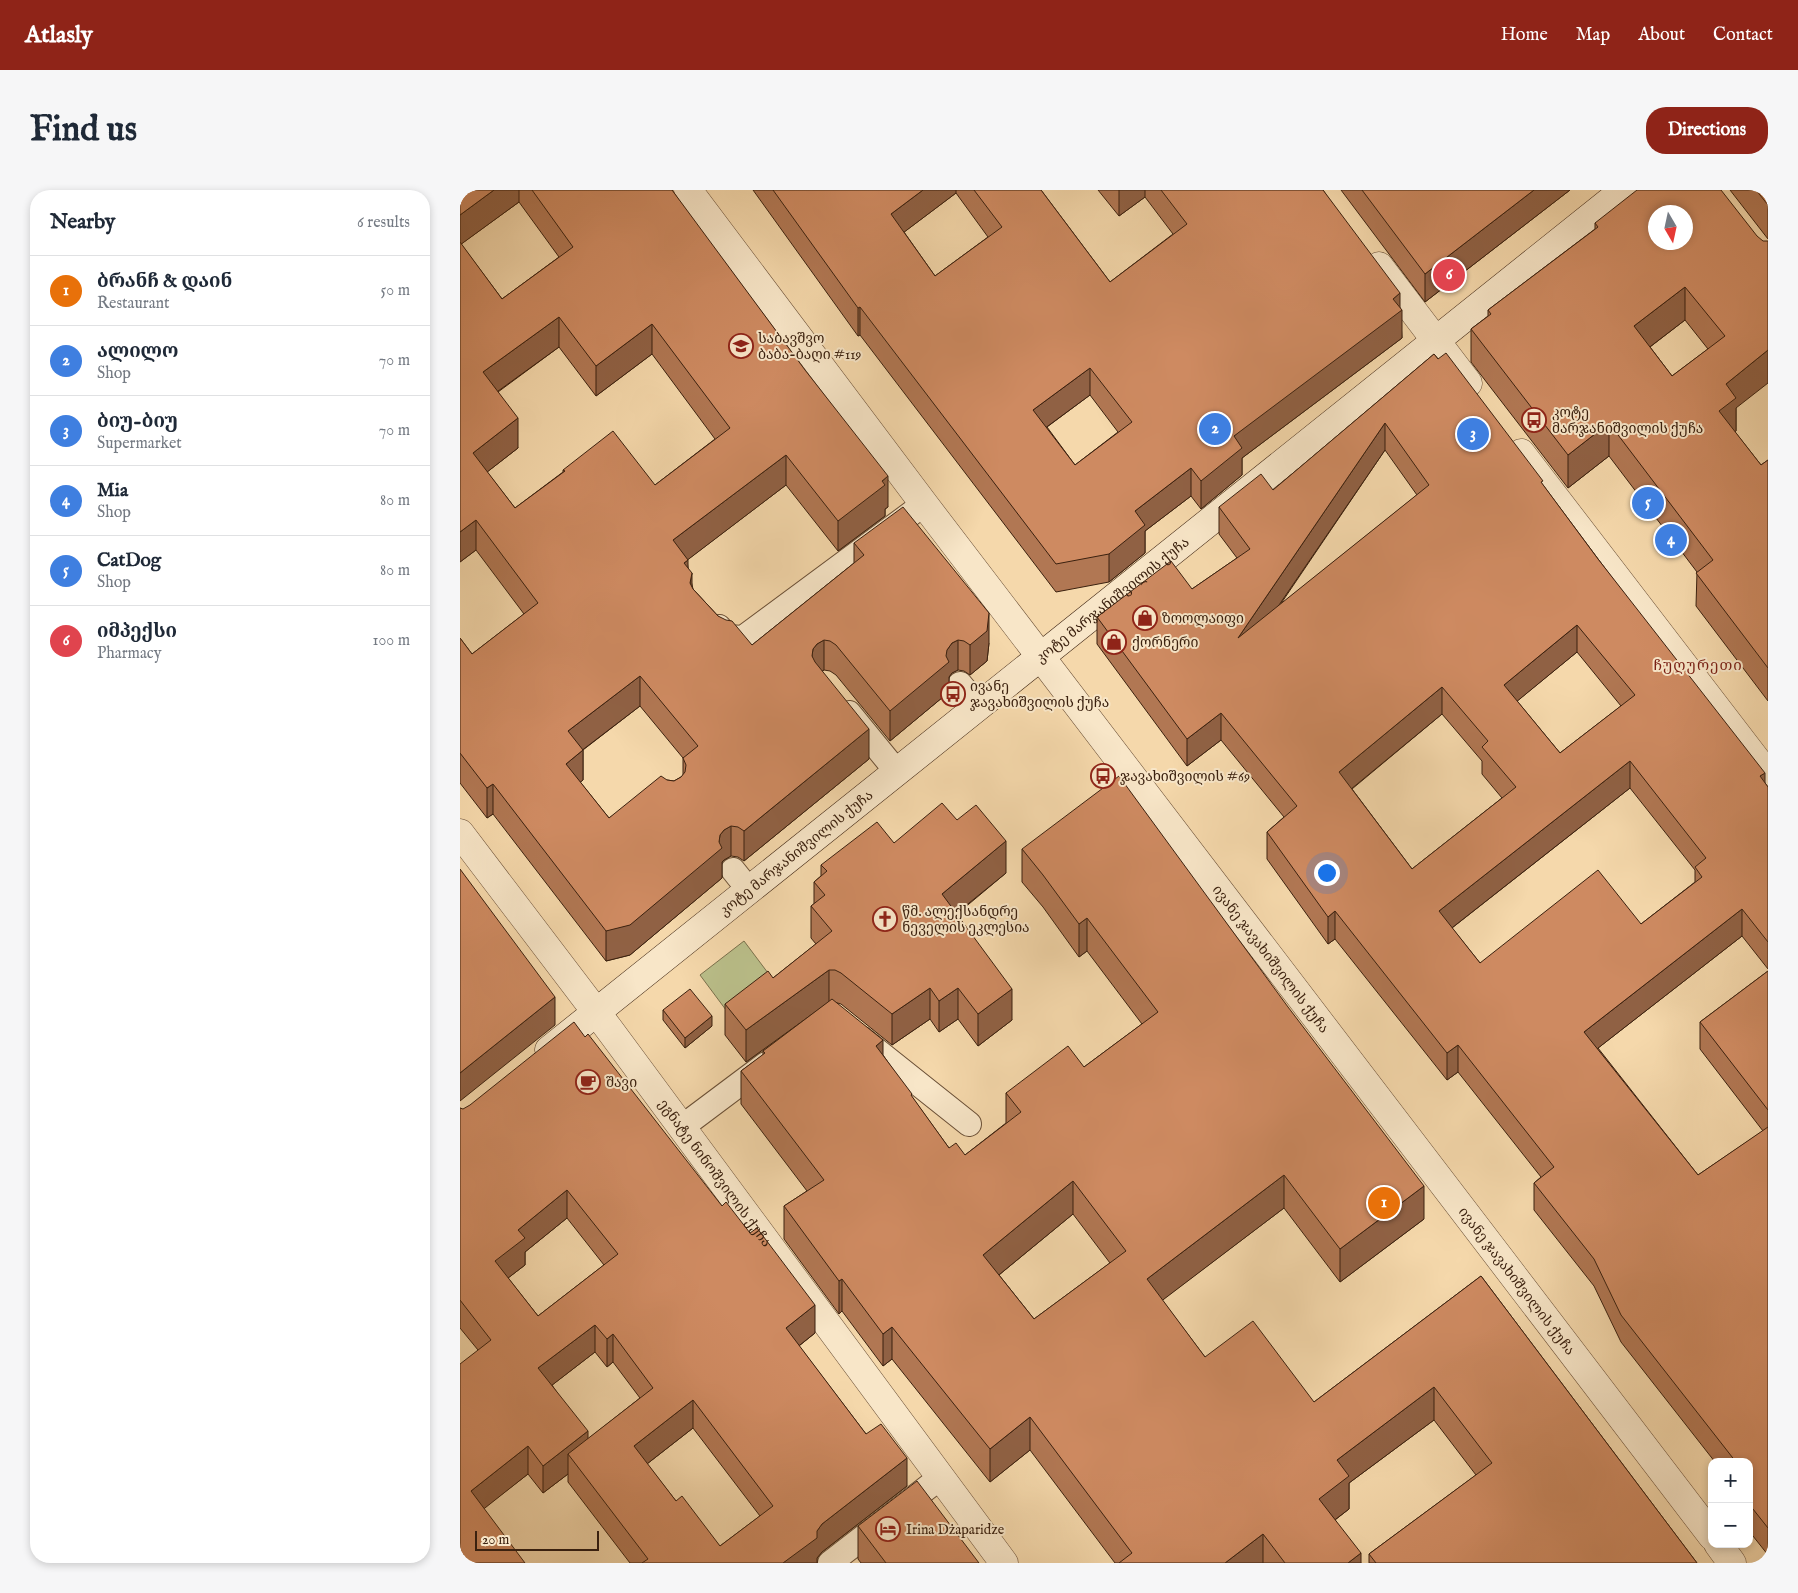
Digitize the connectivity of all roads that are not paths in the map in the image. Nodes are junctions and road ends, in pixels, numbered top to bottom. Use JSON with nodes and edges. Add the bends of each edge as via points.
{"nodes":[{"id":1,"x":688,"y":190,"type":"edge"},
{"id":2,"x":1624,"y":190,"type":"edge"},
{"id":3,"x":1362,"y":243,"type":"edge"},
{"id":4,"x":1436,"y":340,"type":"junction"},
{"id":5,"x":1483,"y":403,"type":"edge"},
{"id":6,"x":1507,"y":434,"type":"edge"},
{"id":7,"x":924,"y":504,"type":"junction"},
{"id":8,"x":703,"y":610,"type":"edge"},
{"id":9,"x":1040,"y":657,"type":"junction"},
{"id":10,"x":960,"y":684,"type":"dead end"},
{"id":11,"x":838,"y":698,"type":"edge"},
{"id":12,"x":978,"y":707,"type":"junction"},
{"id":13,"x":897,"y":772,"type":"junction"},
{"id":14,"x":1768,"y":775,"type":"edge"},
{"id":15,"x":460,"y":833,"type":"edge"},
{"id":16,"x":596,"y":1012,"type":"junction"},
{"id":17,"x":847,"y":1027,"type":"edge"},
{"id":18,"x":785,"y":1050,"type":"edge"},
{"id":19,"x":526,"y":1068,"type":"edge"},
{"id":20,"x":969,"y":1124,"type":"dead end"},
{"id":21,"x":682,"y":1127,"type":"junction"},
{"id":22,"x":941,"y":1477,"type":"junction"},
{"id":23,"x":1708,"y":1531,"type":"edge"},
{"id":24,"x":1721,"y":1548,"type":"edge"},
{"id":25,"x":830,"y":1563,"type":"edge"},
{"id":26,"x":1004,"y":1563,"type":"edge"},
{"id":27,"x":1732,"y":1563,"type":"edge"}],
"edges":[{"from":1,"to":7,"type":"street","name":"ივანე ჯავახიშვილის ქუჩა"},
{"from":2,"to":4,"type":"street","name":"კოტე მარჯანიშვილის ქუჩა"},
{"from":3,"to":4,"type":"street"},
{"from":4,"to":5,"type":"street"},
{"from":4,"to":9,"type":"street","name":"კოტე მარჯანიშვილის ქუჩა"},
{"from":6,"to":14,"type":"street"},
{"from":7,"to":8,"type":"lane","via":[[743,638],[728,637]]},
{"from":7,"to":9,"type":"street","name":"ივანე ჯავახიშვილის ქუჩა"},
{"from":9,"to":12,"type":"street","name":"კოტე მარჯანიშვილის ქუჩა"},
{"from":9,"to":23,"type":"street","name":"ივანე ჯავახიშვილის ქუჩა"},
{"from":10,"to":12,"type":"lane"},
{"from":11,"to":13,"type":"lane"},
{"from":12,"to":13,"type":"street","name":"კოტე მარჯანიშვილის ქუჩა"},
{"from":13,"to":16,"type":"street","name":"კოტე მარჯანიშვილის ქუჩა","via":[[741,880]]},
{"from":15,"to":16,"type":"street","name":"ეგნატე ნინოშვილის ქუჩა"},
{"from":16,"to":19,"type":"street","name":"კოტე მარჯანიშვილის ქუჩა"},
{"from":16,"to":21,"type":"street","name":"ეგნატე ნინოშვილის ქუჩა"},
{"from":17,"to":20,"type":"lane"},
{"from":18,"to":21,"type":"lane"},
{"from":21,"to":22,"type":"street","name":"ეგნატე ნინოშვილის ქუჩა"},
{"from":22,"to":25,"type":"lane"},
{"from":22,"to":26,"type":"street","name":"ეგნატე ნინოშვილის ქუჩა"},
{"from":24,"to":27,"type":"street"}]}
